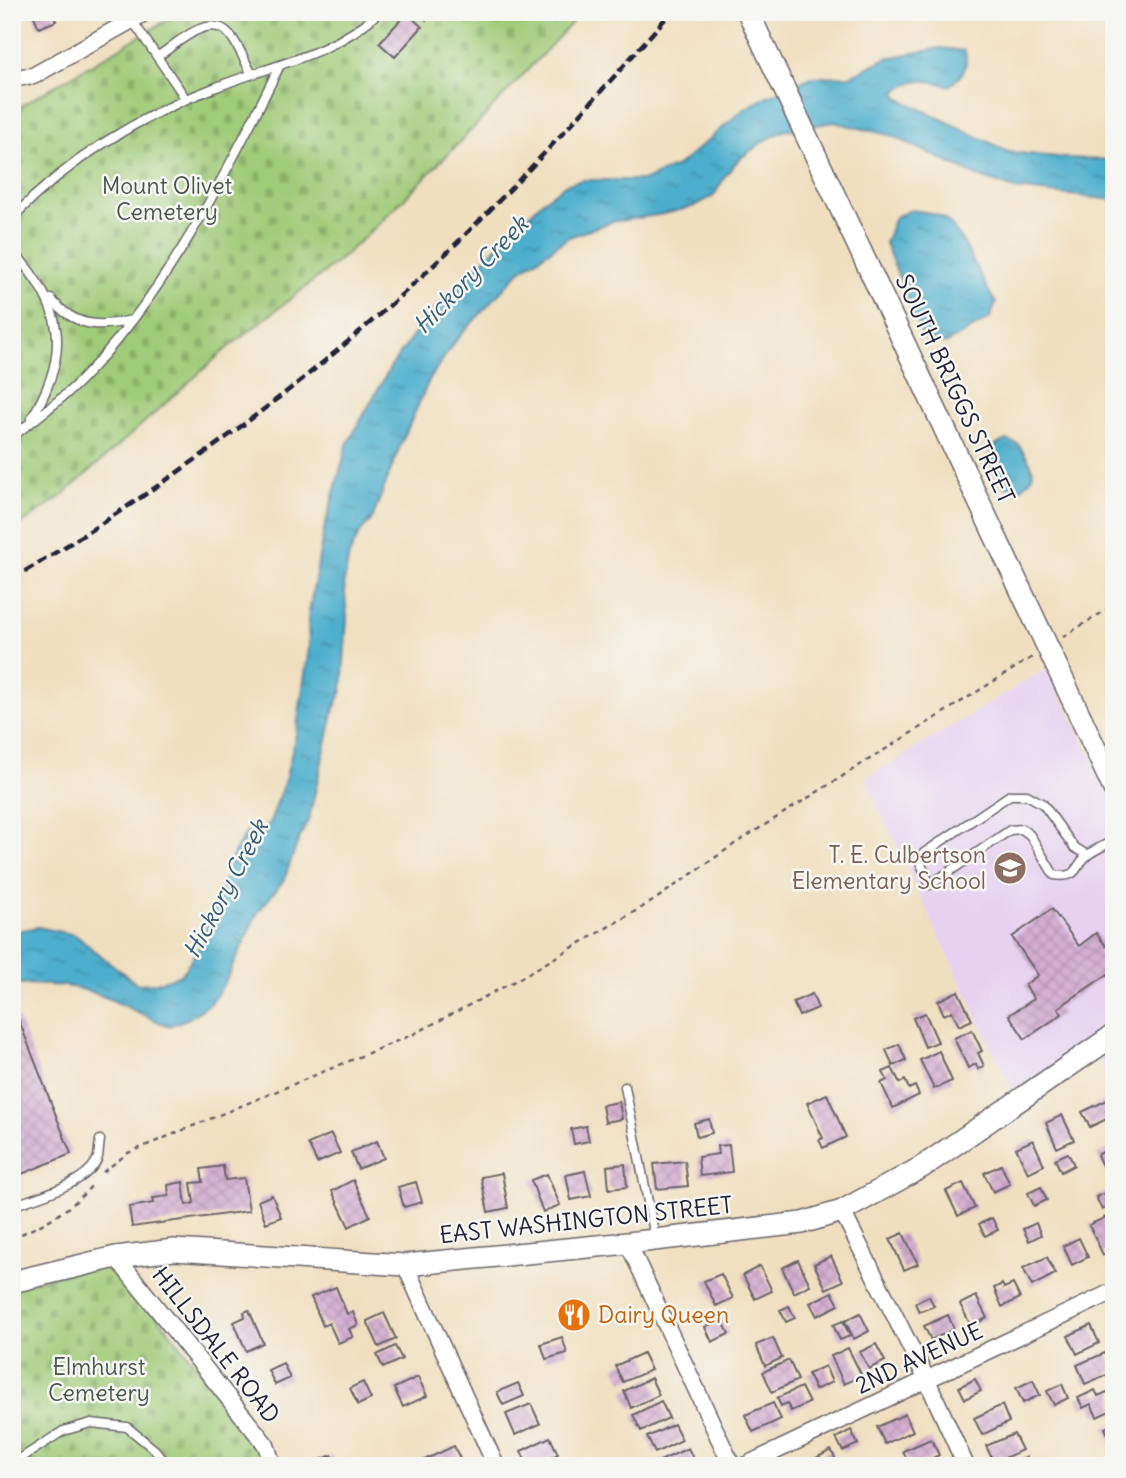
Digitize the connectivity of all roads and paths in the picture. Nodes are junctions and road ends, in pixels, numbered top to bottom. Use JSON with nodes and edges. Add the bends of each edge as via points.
{"nodes":[{"id":1,"x":379,"y":12,"type":"edge"},
{"id":2,"x":748,"y":12,"type":"edge"},
{"id":3,"x":139,"y":16,"type":"edge"},
{"id":4,"x":157,"y":57,"type":"junction"},
{"id":5,"x":279,"y":67,"type":"junction"},
{"id":6,"x":252,"y":74,"type":"junction"},
{"id":7,"x":12,"y":78,"type":"edge"},
{"id":8,"x":186,"y":99,"type":"junction"},
{"id":9,"x":12,"y":218,"type":"edge"},
{"id":10,"x":12,"y":250,"type":"edge"},
{"id":11,"x":46,"y":294,"type":"junction"},
{"id":12,"x":132,"y":320,"type":"junction"},
{"id":13,"x":27,"y":425,"type":"junction"},
{"id":14,"x":12,"y":435,"type":"edge"},
{"id":15,"x":1114,"y":606,"type":"edge"},
{"id":16,"x":1057,"y":641,"type":"dead end"},
{"id":17,"x":1035,"y":655,"type":"dead end"},
{"id":18,"x":1114,"y":789,"type":"edge"},
{"id":19,"x":1114,"y":840,"type":"edge"},
{"id":20,"x":1087,"y":855,"type":"junction"},
{"id":21,"x":1114,"y":1035,"type":"edge"},
{"id":22,"x":625,"y":1087,"type":"dead end"},
{"id":23,"x":100,"y":1140,"type":"dead end"},
{"id":24,"x":101,"y":1172,"type":"dead end"},
{"id":25,"x":94,"y":1181,"type":"dead end"},
{"id":26,"x":12,"y":1206,"type":"edge"},
{"id":27,"x":842,"y":1211,"type":"junction"},
{"id":28,"x":12,"y":1238,"type":"edge"},
{"id":29,"x":655,"y":1240,"type":"junction"},
{"id":30,"x":628,"y":1244,"type":"junction"},
{"id":31,"x":116,"y":1257,"type":"junction"},
{"id":32,"x":405,"y":1265,"type":"junction"},
{"id":33,"x":12,"y":1282,"type":"edge"},
{"id":34,"x":1114,"y":1291,"type":"edge"},
{"id":35,"x":927,"y":1380,"type":"junction"},
{"id":36,"x":12,"y":1464,"type":"edge"},
{"id":37,"x":168,"y":1466,"type":"edge"},
{"id":38,"x":273,"y":1466,"type":"edge"},
{"id":39,"x":496,"y":1466,"type":"edge"},
{"id":40,"x":732,"y":1466,"type":"edge"},
{"id":41,"x":744,"y":1466,"type":"edge"},
{"id":42,"x":966,"y":1466,"type":"edge"}],
"edges":[{"from":1,"to":5,"type":"lane","via":[[335,41]]},
{"from":2,"to":18,"type":"street","name":"SOUTH BRIGGS STREET","bridge":true},
{"from":3,"to":4,"type":"lane"},
{"from":3,"to":7,"type":"street","via":[[33,76]]},
{"from":4,"to":6,"type":"lane","via":[[194,32],[220,26],[232,36]]},
{"from":4,"to":8,"type":"lane"},
{"from":5,"to":6,"type":"lane"},
{"from":5,"to":12,"type":"lane","via":[[220,184]]},
{"from":6,"to":8,"type":"lane"},
{"from":8,"to":9,"type":"lane","via":[[112,137],[56,177]]},
{"from":10,"to":11,"type":"lane"},
{"from":11,"to":12,"type":"lane","via":[[79,321],[109,326]]},
{"from":11,"to":13,"type":"lane","via":[[54,314],[57,353],[42,402]]},
{"from":12,"to":13,"type":"lane","via":[[81,380]]},
{"from":13,"to":14,"type":"lane"},
{"from":15,"to":16,"type":"path"},
{"from":17,"to":24,"type":"path","via":[[653,901],[513,982],[414,1034],[128,1153]]},
{"from":19,"to":20,"type":"lane"},
{"from":20,"to":20,"type":"lane","via":[[1074,847],[1043,804],[1027,795],[1010,795],[918,857],[930,885],[1010,830],[1022,829],[1030,835],[1054,875],[1066,877],[1076,871]]},
{"from":21,"to":27,"type":"street","name":"EAST WASHINGTON STREET","via":[[922,1167]]},
{"from":22,"to":29,"type":"lane"},
{"from":23,"to":26,"type":"lane","via":[[97,1159],[79,1178]]},
{"from":25,"to":28,"type":"path","via":[[80,1199],[47,1223]]},
{"from":27,"to":29,"type":"street","name":"EAST WASHINGTON STREET","via":[[802,1223]]},
{"from":27,"to":35,"type":"street"},
{"from":29,"to":30,"type":"street","name":"EAST WASHINGTON STREET"},
{"from":30,"to":32,"type":"street","name":"EAST WASHINGTON STREET"},
{"from":30,"to":40,"type":"street"},
{"from":31,"to":32,"type":"street","name":"EAST WASHINGTON STREET","via":[[174,1250]]},
{"from":31,"to":33,"type":"street","name":"EAST WASHINGTON STREET"},
{"from":31,"to":38,"type":"street","name":"HILLSDALE ROAD","via":[[266,1445]]},
{"from":32,"to":39,"type":"street"},
{"from":34,"to":35,"type":"street","name":"2ND AVENUE"},
{"from":35,"to":41,"type":"street","name":"2ND AVENUE"},
{"from":35,"to":42,"type":"street"},
{"from":36,"to":37,"type":"lane","via":[[63,1431],[91,1423],[127,1427]]}]}
